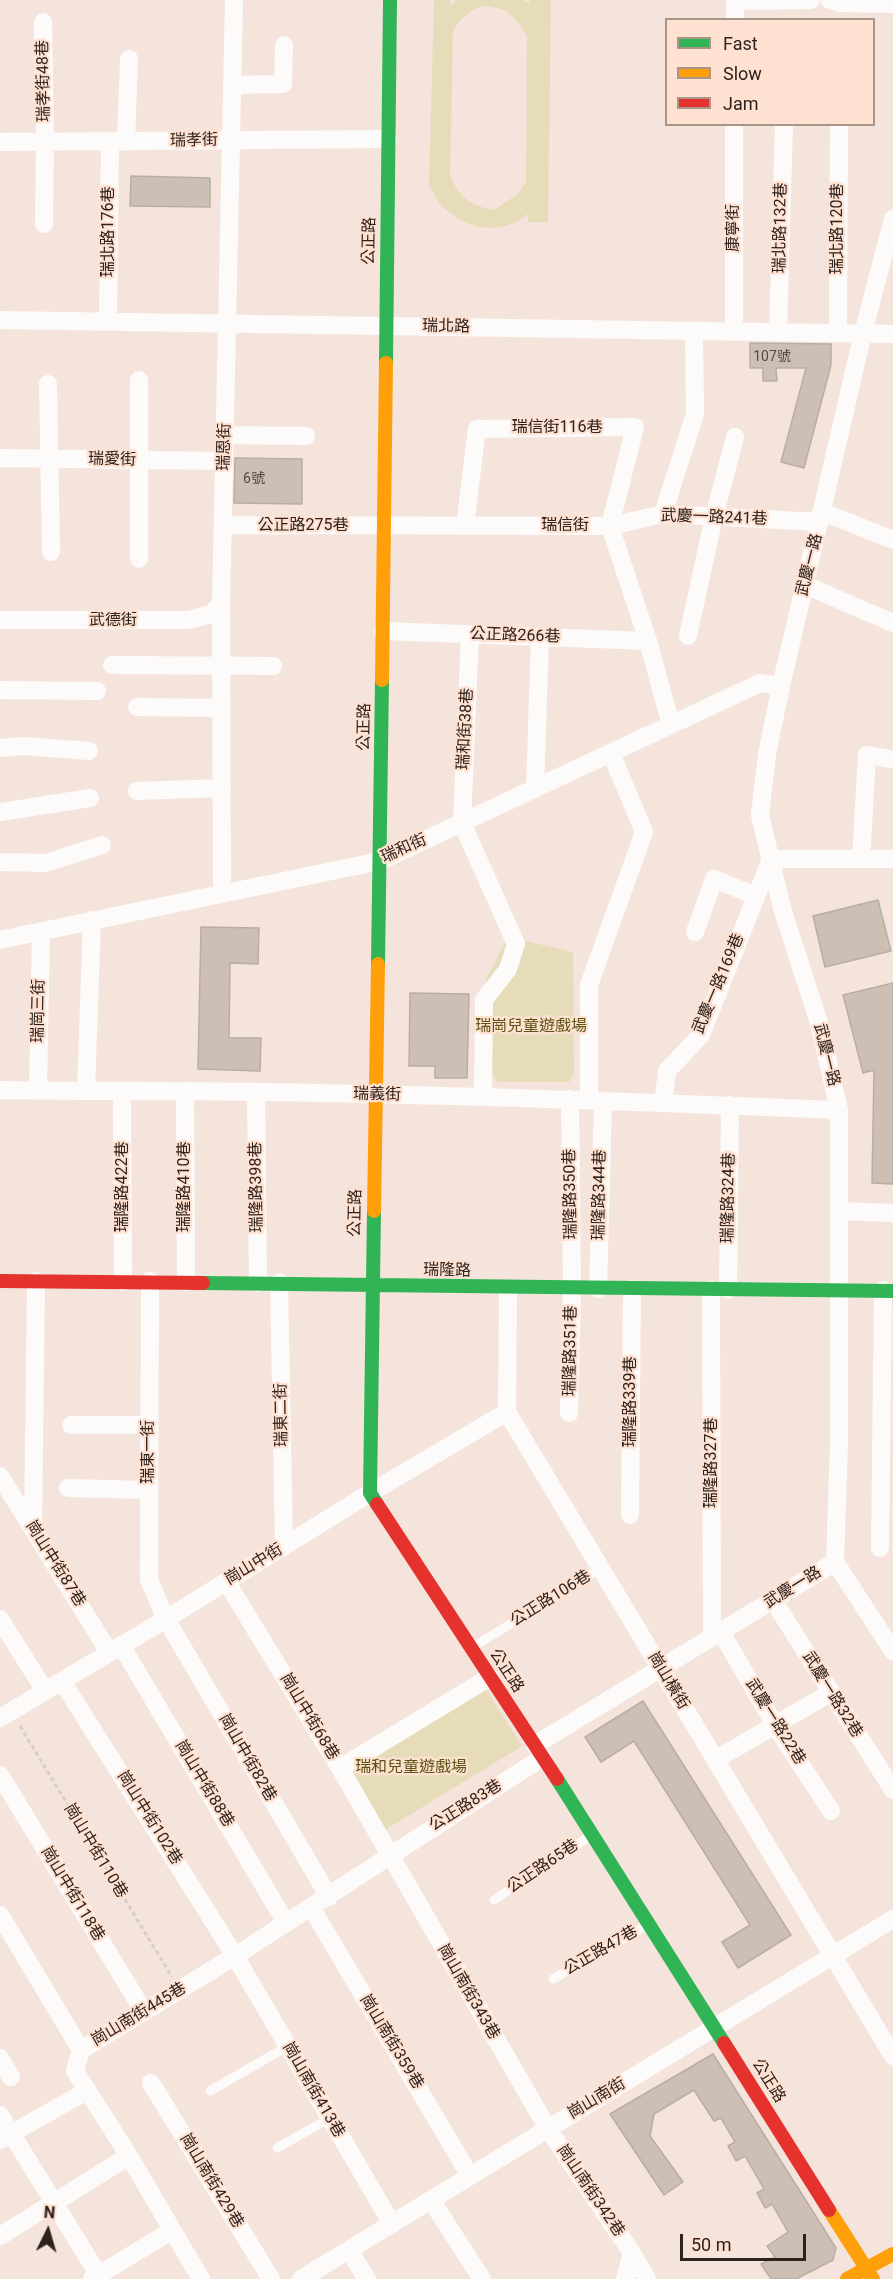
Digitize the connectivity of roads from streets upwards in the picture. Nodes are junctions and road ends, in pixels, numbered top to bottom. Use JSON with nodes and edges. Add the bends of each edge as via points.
{"nodes":[{"id":1,"x":234,"y":0,"type":"edge"},
{"id":2,"x":390,"y":0,"type":"edge"},
{"id":3,"x":735,"y":0,"type":"edge"},
{"id":4,"x":811,"y":0,"type":"edge"},
{"id":5,"x":893,"y":4,"type":"edge"},
{"id":6,"x":837,"y":7,"type":"edge"},
{"id":7,"x":786,"y":10,"type":"edge"},
{"id":8,"x":735,"y":18,"type":"edge"},
{"id":9,"x":43,"y":22,"type":"dead end"},
{"id":10,"x":284,"y":45,"type":"dead end"},
{"id":11,"x":129,"y":59,"type":"dead end"},
{"id":12,"x":232,"y":85,"type":"junction"},
{"id":13,"x":734,"y":126,"type":"edge"},
{"id":14,"x":784,"y":126,"type":"edge"},
{"id":15,"x":839,"y":126,"type":"edge"},
{"id":16,"x":45,"y":140,"type":"junction"},
{"id":17,"x":388,"y":140,"type":"junction"},
{"id":18,"x":231,"y":141,"type":"junction"},
{"id":19,"x":0,"y":142,"type":"edge"},
{"id":20,"x":118,"y":142,"type":"junction"},
{"id":21,"x":893,"y":219,"type":"edge"},
{"id":22,"x":44,"y":224,"type":"dead end"},
{"id":23,"x":0,"y":320,"type":"edge"},
{"id":24,"x":108,"y":321,"type":"junction"},
{"id":25,"x":227,"y":324,"type":"junction"},
{"id":26,"x":386,"y":326,"type":"junction"},
{"id":27,"x":694,"y":331,"type":"junction"},
{"id":28,"x":734,"y":332,"type":"junction"},
{"id":29,"x":778,"y":332,"type":"junction"},
{"id":30,"x":838,"y":333,"type":"junction"},
{"id":31,"x":863,"y":333,"type":"junction"},
{"id":32,"x":893,"y":334,"type":"edge"},
{"id":33,"x":139,"y":380,"type":"dead end"},
{"id":34,"x":48,"y":384,"type":"dead end"},
{"id":35,"x":225,"y":435,"type":"junction"},
{"id":36,"x":306,"y":436,"type":"dead end"},
{"id":37,"x":735,"y":437,"type":"dead end"},
{"id":38,"x":0,"y":458,"type":"edge"},
{"id":39,"x":51,"y":459,"type":"junction"},
{"id":40,"x":139,"y":460,"type":"junction"},
{"id":41,"x":224,"y":462,"type":"junction"},
{"id":42,"x":663,"y":514,"type":"junction"},
{"id":43,"x":714,"y":517,"type":"junction"},
{"id":44,"x":822,"y":517,"type":"junction"},
{"id":45,"x":223,"y":525,"type":"junction"},
{"id":46,"x":384,"y":526,"type":"junction"},
{"id":47,"x":465,"y":526,"type":"junction"},
{"id":48,"x":610,"y":526,"type":"junction"},
{"id":49,"x":893,"y":540,"type":"edge"},
{"id":50,"x":51,"y":552,"type":"dead end"},
{"id":51,"x":139,"y":559,"type":"dead end"},
{"id":52,"x":805,"y":585,"type":"junction"},
{"id":53,"x":221,"y":604,"type":"junction"},
{"id":54,"x":0,"y":620,"type":"edge"},
{"id":55,"x":893,"y":623,"type":"edge"},
{"id":56,"x":382,"y":631,"type":"junction"},
{"id":57,"x":470,"y":634,"type":"junction"},
{"id":58,"x":688,"y":636,"type":"dead end"},
{"id":59,"x":540,"y":637,"type":"junction"},
{"id":60,"x":648,"y":641,"type":"junction"},
{"id":61,"x":112,"y":665,"type":"dead end"},
{"id":62,"x":221,"y":666,"type":"junction"},
{"id":63,"x":273,"y":666,"type":"dead end"},
{"id":64,"x":781,"y":686,"type":"junction"},
{"id":65,"x":0,"y":690,"type":"edge"},
{"id":66,"x":97,"y":691,"type":"dead end"},
{"id":67,"x":137,"y":707,"type":"dead end"},
{"id":68,"x":222,"y":708,"type":"junction"},
{"id":69,"x":671,"y":725,"type":"junction"},
{"id":70,"x":0,"y":748,"type":"edge"},
{"id":71,"x":88,"y":751,"type":"dead end"},
{"id":72,"x":611,"y":753,"type":"junction"},
{"id":73,"x":890,"y":759,"type":"dead end"},
{"id":74,"x":222,"y":788,"type":"junction"},
{"id":75,"x":535,"y":789,"type":"junction"},
{"id":76,"x":137,"y":791,"type":"dead end"},
{"id":77,"x":90,"y":798,"type":"dead end"},
{"id":78,"x":0,"y":812,"type":"edge"},
{"id":79,"x":462,"y":823,"type":"junction"},
{"id":80,"x":102,"y":844,"type":"dead end"},
{"id":81,"x":771,"y":859,"type":"junction"},
{"id":82,"x":861,"y":859,"type":"junction"},
{"id":83,"x":893,"y":859,"type":"edge"},
{"id":84,"x":380,"y":861,"type":"junction"},
{"id":85,"x":0,"y":862,"type":"edge"},
{"id":86,"x":222,"y":894,"type":"junction"},
{"id":87,"x":756,"y":896,"type":"junction"},
{"id":88,"x":92,"y":920,"type":"junction"},
{"id":89,"x":41,"y":931,"type":"junction"},
{"id":90,"x":695,"y":932,"type":"dead end"},
{"id":91,"x":0,"y":940,"type":"edge"},
{"id":92,"x":0,"y":1090,"type":"edge"},
{"id":93,"x":38,"y":1090,"type":"junction"},
{"id":94,"x":86,"y":1091,"type":"junction"},
{"id":95,"x":122,"y":1091,"type":"junction"},
{"id":96,"x":185,"y":1091,"type":"junction"},
{"id":97,"x":256,"y":1092,"type":"junction"},
{"id":98,"x":375,"y":1095,"type":"junction"},
{"id":99,"x":483,"y":1096,"type":"junction"},
{"id":100,"x":570,"y":1100,"type":"junction"},
{"id":101,"x":596,"y":1100,"type":"junction"},
{"id":102,"x":663,"y":1103,"type":"junction"},
{"id":103,"x":730,"y":1105,"type":"junction"},
{"id":104,"x":839,"y":1110,"type":"junction"},
{"id":105,"x":840,"y":1212,"type":"junction"},
{"id":106,"x":893,"y":1213,"type":"edge"},
{"id":107,"x":0,"y":1281,"type":"edge"},
{"id":108,"x":36,"y":1281,"type":"junction"},
{"id":109,"x":150,"y":1281,"type":"junction"},
{"id":110,"x":123,"y":1282,"type":"junction"},
{"id":111,"x":186,"y":1282,"type":"junction"},
{"id":112,"x":279,"y":1282,"type":"junction"},
{"id":113,"x":258,"y":1283,"type":"junction"},
{"id":114,"x":372,"y":1286,"type":"junction"},
{"id":115,"x":508,"y":1288,"type":"junction"},
{"id":116,"x":572,"y":1289,"type":"junction"},
{"id":117,"x":598,"y":1289,"type":"junction"},
{"id":118,"x":632,"y":1289,"type":"junction"},
{"id":119,"x":720,"y":1290,"type":"junction"},
{"id":120,"x":840,"y":1290,"type":"junction"},
{"id":121,"x":888,"y":1290,"type":"edge"},
{"id":122,"x":507,"y":1412,"type":"junction"},
{"id":123,"x":569,"y":1413,"type":"dead end"},
{"id":124,"x":72,"y":1425,"type":"dead end"},
{"id":125,"x":149,"y":1425,"type":"junction"},
{"id":126,"x":0,"y":1476,"type":"edge"},
{"id":127,"x":68,"y":1488,"type":"dead end"},
{"id":128,"x":149,"y":1490,"type":"junction"},
{"id":129,"x":369,"y":1493,"type":"junction"},
{"id":130,"x":630,"y":1515,"type":"dead end"},
{"id":131,"x":33,"y":1529,"type":"junction"},
{"id":132,"x":284,"y":1547,"type":"junction"},
{"id":133,"x":880,"y":1548,"type":"dead end"},
{"id":134,"x":835,"y":1562,"type":"junction"},
{"id":135,"x":226,"y":1581,"type":"junction"},
{"id":136,"x":773,"y":1600,"type":"junction"},
{"id":137,"x":0,"y":1619,"type":"edge"},
{"id":138,"x":166,"y":1619,"type":"junction"},
{"id":139,"x":716,"y":1634,"type":"junction"},
{"id":140,"x":115,"y":1648,"type":"junction"},
{"id":141,"x":893,"y":1651,"type":"edge"},
{"id":142,"x":660,"y":1669,"type":"junction"},
{"id":143,"x":490,"y":1677,"type":"junction"},
{"id":144,"x":62,"y":1681,"type":"junction"},
{"id":145,"x":45,"y":1691,"type":"junction"},
{"id":146,"x":830,"y":1693,"type":"junction"},
{"id":147,"x":6,"y":1715,"type":"edge"},
{"id":148,"x":775,"y":1725,"type":"junction"},
{"id":149,"x":539,"y":1751,"type":"junction"},
{"id":150,"x":715,"y":1760,"type":"junction"},
{"id":151,"x":340,"y":1768,"type":"junction"},
{"id":152,"x":0,"y":1775,"type":"edge"},
{"id":153,"x":893,"y":1790,"type":"edge"},
{"id":154,"x":831,"y":1811,"type":"dead end"},
{"id":155,"x":388,"y":1856,"type":"junction"},
{"id":156,"x":329,"y":1897,"type":"junction"},
{"id":157,"x":311,"y":1907,"type":"junction"},
{"id":158,"x":0,"y":1915,"type":"edge"},
{"id":159,"x":286,"y":1923,"type":"junction"},
{"id":160,"x":892,"y":1923,"type":"edge"},
{"id":161,"x":834,"y":1955,"type":"junction"},
{"id":162,"x":235,"y":1956,"type":"junction"},
{"id":163,"x":144,"y":2012,"type":"junction"},
{"id":164,"x":715,"y":2027,"type":"junction"},
{"id":165,"x":81,"y":2050,"type":"junction"},
{"id":166,"x":893,"y":2056,"type":"edge"},
{"id":167,"x":0,"y":2058,"type":"edge"},
{"id":168,"x":11,"y":2077,"type":"dead end"},
{"id":169,"x":151,"y":2083,"type":"dead end"},
{"id":170,"x":87,"y":2091,"type":"junction"},
{"id":171,"x":0,"y":2115,"type":"edge"},
{"id":172,"x":548,"y":2129,"type":"junction"},
{"id":173,"x":6,"y":2137,"type":"edge"},
{"id":174,"x":129,"y":2156,"type":"junction"},
{"id":175,"x":470,"y":2176,"type":"junction"},
{"id":176,"x":431,"y":2200,"type":"junction"},
{"id":177,"x":54,"y":2203,"type":"junction"},
{"id":178,"x":392,"y":2224,"type":"junction"},
{"id":179,"x":171,"y":2230,"type":"junction"},
{"id":180,"x":0,"y":2236,"type":"edge"},
{"id":181,"x":349,"y":2250,"type":"junction"},
{"id":182,"x":632,"y":2253,"type":"junction"},
{"id":183,"x":893,"y":2254,"type":"edge"},
{"id":184,"x":870,"y":2274,"type":"edge"},
{"id":185,"x":97,"y":2278,"type":"edge"},
{"id":186,"x":201,"y":2279,"type":"edge"},
{"id":187,"x":271,"y":2279,"type":"edge"},
{"id":188,"x":301,"y":2279,"type":"edge"},
{"id":189,"x":367,"y":2279,"type":"edge"},
{"id":190,"x":482,"y":2279,"type":"edge"},
{"id":191,"x":625,"y":2279,"type":"edge"},
{"id":192,"x":647,"y":2279,"type":"edge"},
{"id":193,"x":847,"y":2279,"type":"edge"}],
"edges":[{"from":1,"to":12,"type":"street","name":"瑞恩街"},
{"from":2,"to":17,"type":"street","name":"公正路"},
{"from":3,"to":7,"type":"street"},
{"from":3,"to":8,"type":"street"},
{"from":4,"to":7,"type":"street"},
{"from":5,"to":6,"type":"street"},
{"from":9,"to":16,"type":"street","name":"瑞孝街48巷"},
{"from":10,"to":12,"type":"street","via":[[284,84]]},
{"from":11,"to":20,"type":"street","name":"瑞北路176巷"},
{"from":12,"to":18,"type":"street","name":"瑞恩街"},
{"from":13,"to":28,"type":"street","name":"康寧街"},
{"from":14,"to":29,"type":"street","name":"瑞北路132巷"},
{"from":15,"to":30,"type":"street","name":"瑞北路120巷"},
{"from":16,"to":19,"type":"street","name":"瑞孝街"},
{"from":16,"to":20,"type":"street","name":"瑞孝街"},
{"from":16,"to":22,"type":"street","name":"瑞孝街48巷"},
{"from":17,"to":18,"type":"street","name":"瑞孝街"},
{"from":17,"to":26,"type":"street","name":"公正路"},
{"from":18,"to":20,"type":"street","name":"瑞孝街"},
{"from":18,"to":25,"type":"street","name":"瑞恩街"},
{"from":20,"to":24,"type":"street","name":"瑞北路176巷"},
{"from":21,"to":31,"type":"street","name":"武慶一路"},
{"from":23,"to":24,"type":"street","name":"瑞北路"},
{"from":24,"to":25,"type":"street","name":"瑞北路"},
{"from":25,"to":26,"type":"street","name":"瑞北路"},
{"from":25,"to":35,"type":"street","name":"瑞恩街"},
{"from":26,"to":27,"type":"street","name":"瑞北路"},
{"from":26,"to":46,"type":"street","name":"公正路"},
{"from":27,"to":28,"type":"street","name":"瑞北路"},
{"from":27,"to":42,"type":"street","via":[[695,414]]},
{"from":28,"to":29,"type":"street","name":"瑞北路"},
{"from":29,"to":30,"type":"street","name":"瑞北路"},
{"from":30,"to":31,"type":"street","name":"瑞北路"},
{"from":31,"to":32,"type":"street","name":"瑞北路"},
{"from":31,"to":44,"type":"street","name":"武慶一路"},
{"from":33,"to":40,"type":"street"},
{"from":34,"to":39,"type":"street"},
{"from":35,"to":36,"type":"street"},
{"from":35,"to":41,"type":"street","name":"瑞恩街"},
{"from":37,"to":43,"type":"street"},
{"from":38,"to":39,"type":"street","name":"瑞愛街"},
{"from":39,"to":40,"type":"street","name":"瑞愛街"},
{"from":39,"to":50,"type":"street"},
{"from":40,"to":41,"type":"street","name":"瑞愛街"},
{"from":40,"to":51,"type":"street"},
{"from":41,"to":45,"type":"street","name":"瑞恩街"},
{"from":42,"to":43,"type":"street","name":"武慶一路241巷"},
{"from":42,"to":48,"type":"street","name":"武慶一路241巷"},
{"from":43,"to":44,"type":"street","name":"武慶一路241巷"},
{"from":43,"to":58,"type":"street"},
{"from":44,"to":49,"type":"street","name":"武慶一路241巷"},
{"from":44,"to":52,"type":"street","name":"武慶一路"},
{"from":45,"to":46,"type":"street","name":"公正路275巷"},
{"from":45,"to":53,"type":"street","name":"瑞恩街"},
{"from":46,"to":47,"type":"street","name":"瑞信街"},
{"from":46,"to":56,"type":"street","name":"公正路"},
{"from":47,"to":48,"type":"street","name":"瑞信街"},
{"from":47,"to":48,"type":"street","name":"瑞信街116巷","via":[[477,429],[635,428]]},
{"from":48,"to":60,"type":"street","name":"瑞信街"},
{"from":52,"to":55,"type":"street"},
{"from":52,"to":64,"type":"street","name":"武慶一路"},
{"from":53,"to":54,"type":"street","name":"武德街","via":[[211,614],[189,620]]},
{"from":53,"to":62,"type":"street","name":"瑞恩街"},
{"from":56,"to":57,"type":"street","name":"公正路266巷"},
{"from":56,"to":84,"type":"street","name":"公正路"},
{"from":57,"to":59,"type":"street","name":"公正路266巷"},
{"from":57,"to":79,"type":"street","name":"瑞和街38巷"},
{"from":59,"to":60,"type":"street","name":"公正路266巷"},
{"from":59,"to":75,"type":"street"},
{"from":60,"to":69,"type":"street","name":"瑞信街"},
{"from":61,"to":62,"type":"street"},
{"from":62,"to":63,"type":"street"},
{"from":62,"to":68,"type":"street","name":"瑞恩街"},
{"from":64,"to":69,"type":"street","name":"瑞和街","via":[[760,683]]},
{"from":64,"to":81,"type":"street","name":"武慶一路","via":[[760,815]]},
{"from":65,"to":66,"type":"street"},
{"from":67,"to":68,"type":"street"},
{"from":68,"to":74,"type":"street","name":"瑞恩街"},
{"from":69,"to":72,"type":"street","name":"瑞和街"},
{"from":70,"to":71,"type":"street"},
{"from":72,"to":75,"type":"street","name":"瑞和街"},
{"from":72,"to":101,"type":"street","via":[[644,832],[589,985]]},
{"from":73,"to":82,"type":"street","via":[[867,755]]},
{"from":74,"to":76,"type":"street"},
{"from":74,"to":86,"type":"street","name":"瑞恩街"},
{"from":75,"to":79,"type":"street","name":"瑞和街"},
{"from":77,"to":78,"type":"street"},
{"from":79,"to":84,"type":"street","name":"瑞和街"},
{"from":79,"to":99,"type":"street","via":[[516,944],[508,969],[484,1000]]},
{"from":80,"to":85,"type":"street","via":[[46,863]]},
{"from":81,"to":82,"type":"street"},
{"from":81,"to":87,"type":"street","name":"武慶一路169巷"},
{"from":81,"to":104,"type":"street","name":"武慶一路","via":[[782,908],[819,1023]]},
{"from":82,"to":83,"type":"street"},
{"from":84,"to":86,"type":"street","name":"瑞和街"},
{"from":84,"to":98,"type":"street","name":"公正路"},
{"from":86,"to":88,"type":"street","name":"瑞和街"},
{"from":87,"to":90,"type":"street","via":[[714,879]]},
{"from":87,"to":102,"type":"street","name":"武慶一路169巷","via":[[701,1035],[667,1071]]},
{"from":88,"to":89,"type":"street","name":"瑞和街"},
{"from":88,"to":94,"type":"street"},
{"from":89,"to":91,"type":"street","name":"瑞和街"},
{"from":89,"to":93,"type":"street","name":"瑞崗三街"},
{"from":92,"to":93,"type":"street","name":"瑞義街"},
{"from":93,"to":94,"type":"street","name":"瑞義街"},
{"from":94,"to":95,"type":"street","name":"瑞義街"},
{"from":95,"to":96,"type":"street","name":"瑞義街"},
{"from":95,"to":110,"type":"street","name":"瑞隆路422巷"},
{"from":96,"to":97,"type":"street","name":"瑞義街"},
{"from":96,"to":111,"type":"street","name":"瑞隆路410巷"},
{"from":97,"to":98,"type":"street","name":"瑞義街"},
{"from":97,"to":113,"type":"street","name":"瑞隆路398巷"},
{"from":98,"to":99,"type":"street","name":"瑞義街"},
{"from":98,"to":114,"type":"street","name":"公正路"},
{"from":99,"to":100,"type":"street","name":"瑞義街"},
{"from":100,"to":101,"type":"street","name":"瑞義街"},
{"from":100,"to":116,"type":"street","name":"瑞隆路350巷"},
{"from":101,"to":102,"type":"street","name":"瑞義街"},
{"from":101,"to":117,"type":"street","name":"瑞隆路344巷"},
{"from":102,"to":103,"type":"street","name":"瑞義街"},
{"from":103,"to":104,"type":"street","name":"瑞義街"},
{"from":103,"to":119,"type":"street","name":"瑞隆路324巷"},
{"from":104,"to":105,"type":"street","name":"武慶一路"},
{"from":105,"to":106,"type":"street"},
{"from":105,"to":120,"type":"street","name":"武慶一路"},
{"from":107,"to":108,"type":"street","name":"瑞隆路"},
{"from":108,"to":110,"type":"street","name":"瑞隆路"},
{"from":108,"to":131,"type":"street"},
{"from":109,"to":110,"type":"street","name":"瑞隆路"},
{"from":109,"to":111,"type":"street","name":"瑞隆路"},
{"from":109,"to":125,"type":"street","name":"瑞東一街"},
{"from":111,"to":113,"type":"street","name":"瑞隆路"},
{"from":112,"to":113,"type":"street","name":"瑞隆路"},
{"from":112,"to":114,"type":"street","name":"瑞隆路"},
{"from":112,"to":132,"type":"street","name":"瑞東二街"},
{"from":114,"to":115,"type":"street","name":"瑞隆路"},
{"from":114,"to":129,"type":"street","name":"公正路"},
{"from":115,"to":116,"type":"street","name":"瑞隆路"},
{"from":115,"to":122,"type":"street"},
{"from":116,"to":117,"type":"street","name":"瑞隆路"},
{"from":116,"to":123,"type":"street","name":"瑞隆路351巷"},
{"from":117,"to":118,"type":"street","name":"瑞隆路"},
{"from":118,"to":119,"type":"street","name":"瑞隆路"},
{"from":118,"to":130,"type":"street","name":"瑞隆路339巷"},
{"from":119,"to":120,"type":"street","name":"瑞隆路"},
{"from":119,"to":139,"type":"street","name":"瑞隆路327巷"},
{"from":120,"to":121,"type":"street","name":"瑞隆路"},
{"from":120,"to":134,"type":"street","name":"武慶一路"},
{"from":121,"to":133,"type":"street"},
{"from":122,"to":129,"type":"street","name":"崗山中街"},
{"from":122,"to":142,"type":"street","name":"崗山橫街"},
{"from":124,"to":125,"type":"street"},
{"from":125,"to":128,"type":"street","name":"瑞東一街"},
{"from":126,"to":131,"type":"street","name":"崗山中街87巷"},
{"from":127,"to":128,"type":"street"},
{"from":128,"to":138,"type":"street","name":"瑞東一街","via":[[149,1580]]},
{"from":129,"to":132,"type":"street","name":"崗山中街"},
{"from":129,"to":143,"type":"street","name":"公正路"},
{"from":131,"to":140,"type":"street","name":"崗山中街87巷"},
{"from":132,"to":135,"type":"street","name":"崗山中街"},
{"from":134,"to":136,"type":"street","name":"武慶一路"},
{"from":134,"to":141,"type":"street"},
{"from":135,"to":138,"type":"street","name":"崗山中街"},
{"from":135,"to":151,"type":"street","name":"崗山中街68巷"},
{"from":136,"to":139,"type":"street","name":"武慶一路"},
{"from":136,"to":146,"type":"street","name":"武慶一路32巷"},
{"from":137,"to":145,"type":"street"},
{"from":138,"to":140,"type":"street","name":"崗山中街"},
{"from":138,"to":156,"type":"street","name":"崗山中街82巷"},
{"from":139,"to":142,"type":"street","name":"武慶一路"},
{"from":139,"to":148,"type":"street","name":"武慶一路22巷"},
{"from":140,"to":144,"type":"street","name":"崗山中街"},
{"from":140,"to":159,"type":"street","name":"崗山中街88巷"},
{"from":142,"to":149,"type":"street","name":"武慶一路"},
{"from":142,"to":150,"type":"street","name":"崗山橫街"},
{"from":143,"to":149,"type":"street","name":"公正路"},
{"from":143,"to":151,"type":"street"},
{"from":144,"to":145,"type":"street","name":"崗山中街"},
{"from":144,"to":162,"type":"street","name":"崗山中街102巷"},
{"from":145,"to":147,"type":"street","name":"崗山中街"},
{"from":146,"to":148,"type":"street"},
{"from":146,"to":153,"type":"street","name":"武慶一路32巷"},
{"from":148,"to":150,"type":"street"},
{"from":148,"to":154,"type":"street","name":"武慶一路22巷"},
{"from":149,"to":155,"type":"street","name":"公正路83巷"},
{"from":149,"to":164,"type":"street","name":"公正路"},
{"from":150,"to":161,"type":"street","name":"崗山橫街"},
{"from":151,"to":155,"type":"street","name":"崗山中街68巷"},
{"from":152,"to":163,"type":"street","name":"崗山中街118巷"},
{"from":155,"to":156,"type":"street","name":"崗山南街445巷"},
{"from":155,"to":172,"type":"street","name":"崗山南街343巷"},
{"from":156,"to":157,"type":"street","name":"崗山南街445巷"},
{"from":157,"to":159,"type":"street","name":"崗山南街445巷"},
{"from":157,"to":175,"type":"street","name":"崗山南街359巷"},
{"from":158,"to":165,"type":"street"},
{"from":159,"to":162,"type":"street","name":"崗山南街445巷"},
{"from":160,"to":161,"type":"street","name":"崗山南街"},
{"from":161,"to":164,"type":"street","name":"崗山南街"},
{"from":161,"to":166,"type":"street","name":"崗山橫街"},
{"from":162,"to":163,"type":"street","name":"崗山南街445巷"},
{"from":162,"to":178,"type":"street","name":"崗山南街413巷"},
{"from":163,"to":165,"type":"street","name":"崗山南街445巷"},
{"from":164,"to":172,"type":"street","name":"崗山南街"},
{"from":164,"to":184,"type":"street","name":"公正路"},
{"from":165,"to":170,"type":"street","name":"崗山南街445巷","via":[[75,2070]]},
{"from":167,"to":168,"type":"street"},
{"from":169,"to":187,"type":"street","name":"崗山南街429巷"},
{"from":170,"to":173,"type":"street"},
{"from":170,"to":174,"type":"street","name":"崗山南街445巷"},
{"from":171,"to":173,"type":"street"},
{"from":172,"to":175,"type":"street","name":"崗山南街"},
{"from":172,"to":182,"type":"street","name":"崗山南街342巷"},
{"from":173,"to":177,"type":"street"},
{"from":174,"to":177,"type":"street"},
{"from":174,"to":179,"type":"street","name":"崗山南街445巷"},
{"from":175,"to":176,"type":"street","name":"崗山南街"},
{"from":176,"to":178,"type":"street","name":"崗山南街"},
{"from":176,"to":190,"type":"street"},
{"from":177,"to":180,"type":"street"},
{"from":177,"to":185,"type":"street"},
{"from":178,"to":181,"type":"street","name":"崗山南街"},
{"from":179,"to":185,"type":"street"},
{"from":179,"to":186,"type":"street","name":"崗山南街445巷"},
{"from":181,"to":188,"type":"street","name":"崗山南街"},
{"from":181,"to":189,"type":"street"},
{"from":182,"to":191,"type":"street"},
{"from":182,"to":192,"type":"street","name":"崗山南街342巷"},
{"from":183,"to":184,"type":"street"},
{"from":184,"to":193,"type":"street"}]}
